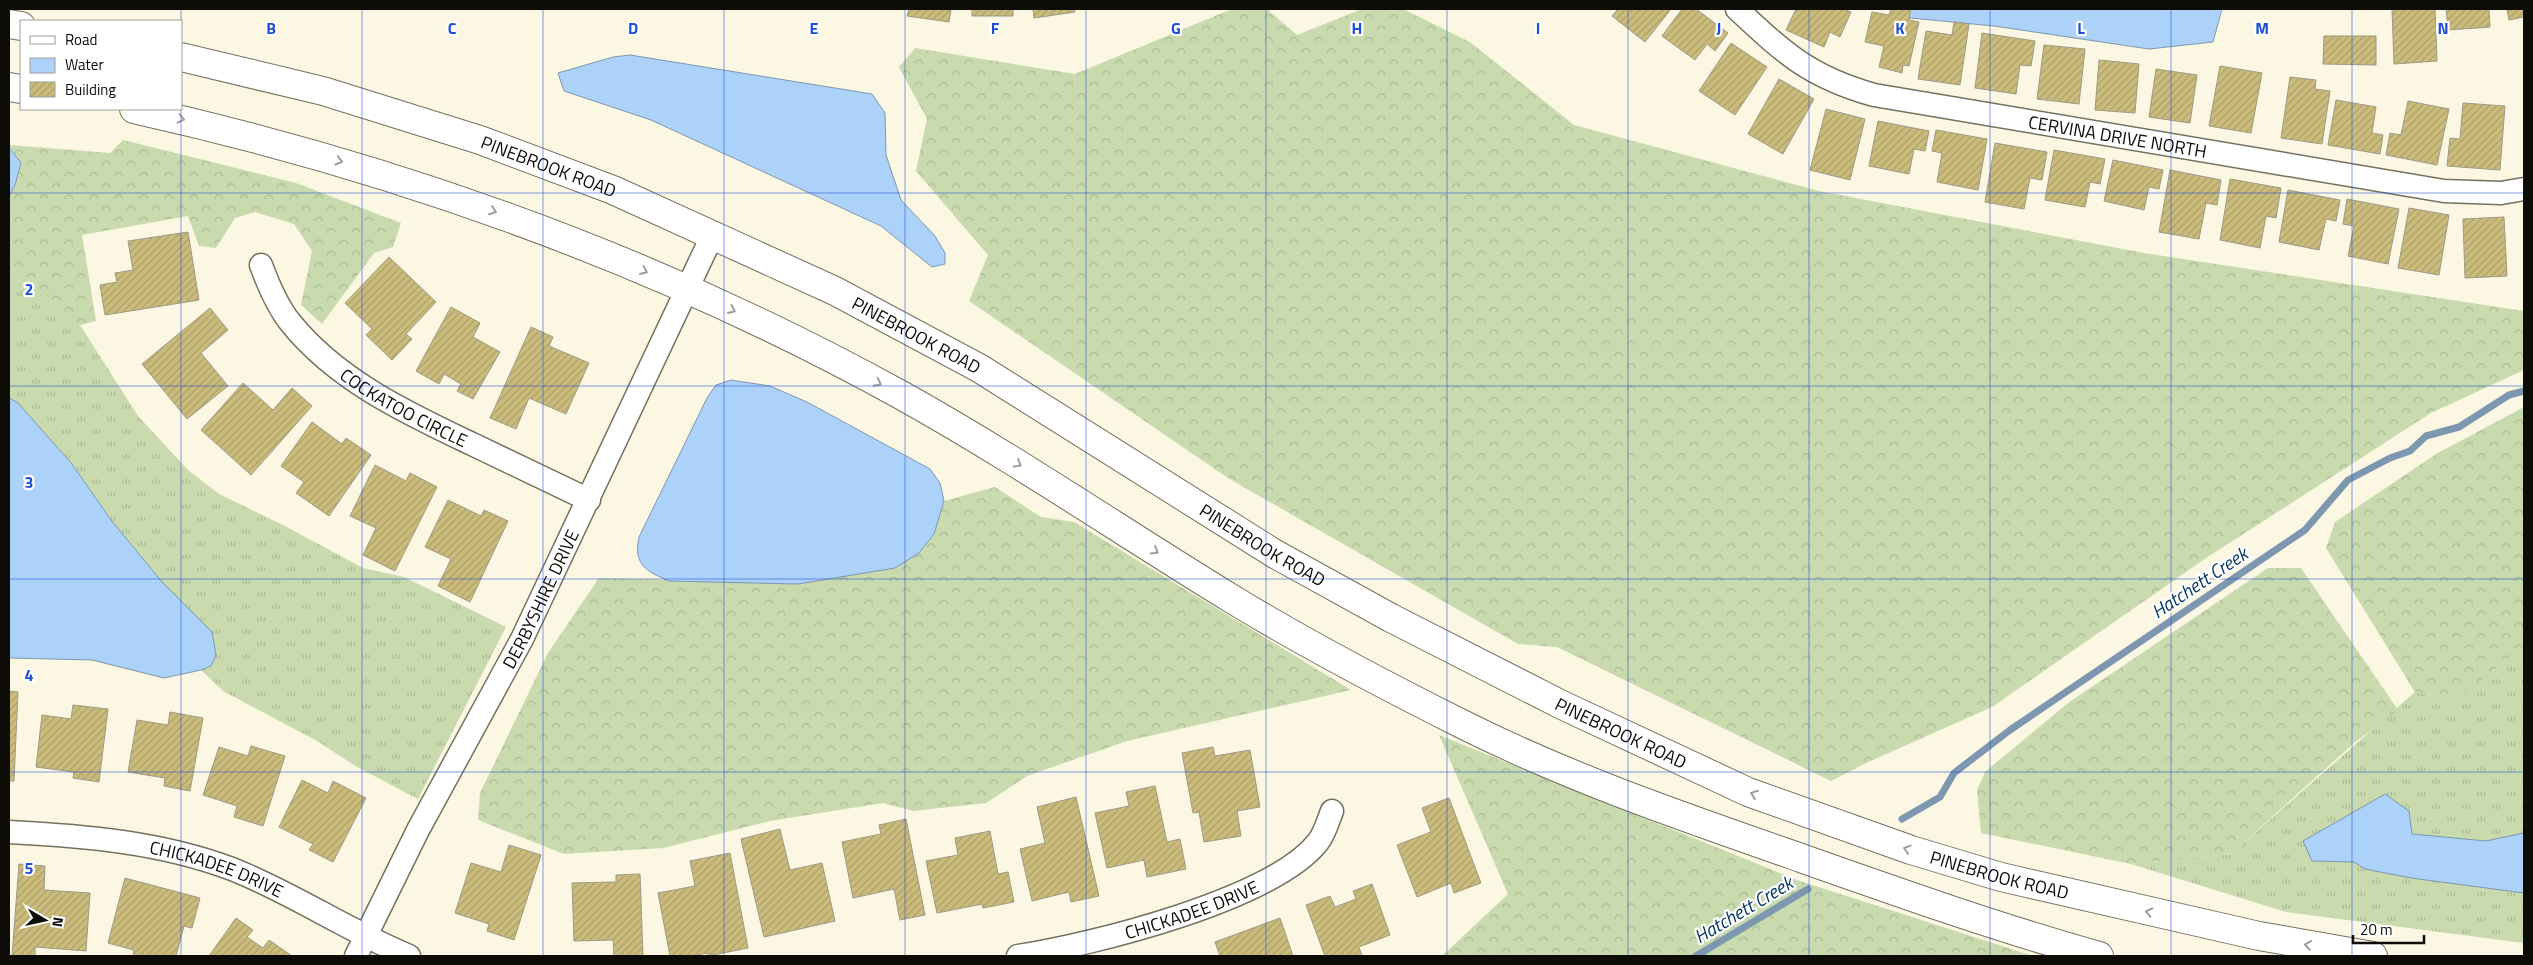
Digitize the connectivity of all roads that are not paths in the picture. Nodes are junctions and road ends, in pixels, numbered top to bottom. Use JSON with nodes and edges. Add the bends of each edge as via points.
{"nodes":[{"id":1,"x":1737,"y":9,"type":"edge"},
{"id":2,"x":182,"y":57,"type":"edge"},
{"id":3,"x":138,"y":110,"type":"edge"},
{"id":4,"x":2524,"y":189,"type":"edge"},
{"id":5,"x":713,"y":234,"type":"junction"},
{"id":6,"x":261,"y":265,"type":"dead end"},
{"id":7,"x":688,"y":290,"type":"junction"},
{"id":8,"x":589,"y":500,"type":"junction"},
{"id":9,"x":1332,"y":811,"type":"dead end"},
{"id":10,"x":9,"y":832,"type":"edge"},
{"id":11,"x":366,"y":936,"type":"junction"},
{"id":12,"x":356,"y":956,"type":"edge"},
{"id":13,"x":409,"y":956,"type":"edge"},
{"id":14,"x":1018,"y":956,"type":"edge"},
{"id":15,"x":2099,"y":956,"type":"edge"},
{"id":16,"x":2373,"y":956,"type":"edge"}],
"edges":[{"from":1,"to":4,"type":"street","name":"CERVINA DRIVE NORTH","via":[[1798,63],[1820,76],[1874,95],[2444,191],[2501,193]]},
{"from":2,"to":5,"type":"street","name":"PINEBROOK ROAD","via":[[322,91],[480,140],[613,190]]},
{"from":3,"to":7,"type":"street","one_way":true,"via":[[287,146],[395,178],[584,244]]},
{"from":5,"to":7,"type":"street","name":"DERBYSHIRE DRIVE"},
{"from":16,"to":5,"type":"street","name":"PINEBROOK ROAD","one_way":true,"via":[[2259,936],[2001,877],[1911,850],[1748,792],[1562,705],[1391,618],[1275,554],[979,368],[877,312]]},
{"from":6,"to":8,"type":"street","name":"COCKATOO CIRCLE","via":[[290,322],[320,353],[356,381],[405,412]]},
{"from":7,"to":8,"type":"street","name":"DERBYSHIRE DRIVE"},
{"from":7,"to":15,"type":"street","one_way":true,"via":[[762,323],[902,395],[1237,602],[1350,667],[1512,748],[1562,771],[1716,828]]},
{"from":8,"to":11,"type":"street","name":"DERBYSHIRE DRIVE","via":[[522,639],[418,830]]},
{"from":9,"to":14,"type":"street","name":"CHICKADEE DRIVE","via":[[1325,831],[1310,851],[1254,885],[1140,928],[1083,944]]},
{"from":10,"to":11,"type":"street","name":"CHICKADEE DRIVE","via":[[124,841],[180,852],[233,870]]},
{"from":11,"to":12,"type":"street","name":"DERBYSHIRE DRIVE"},
{"from":11,"to":13,"type":"street","name":"CHICKADEE DRIVE"}]}
